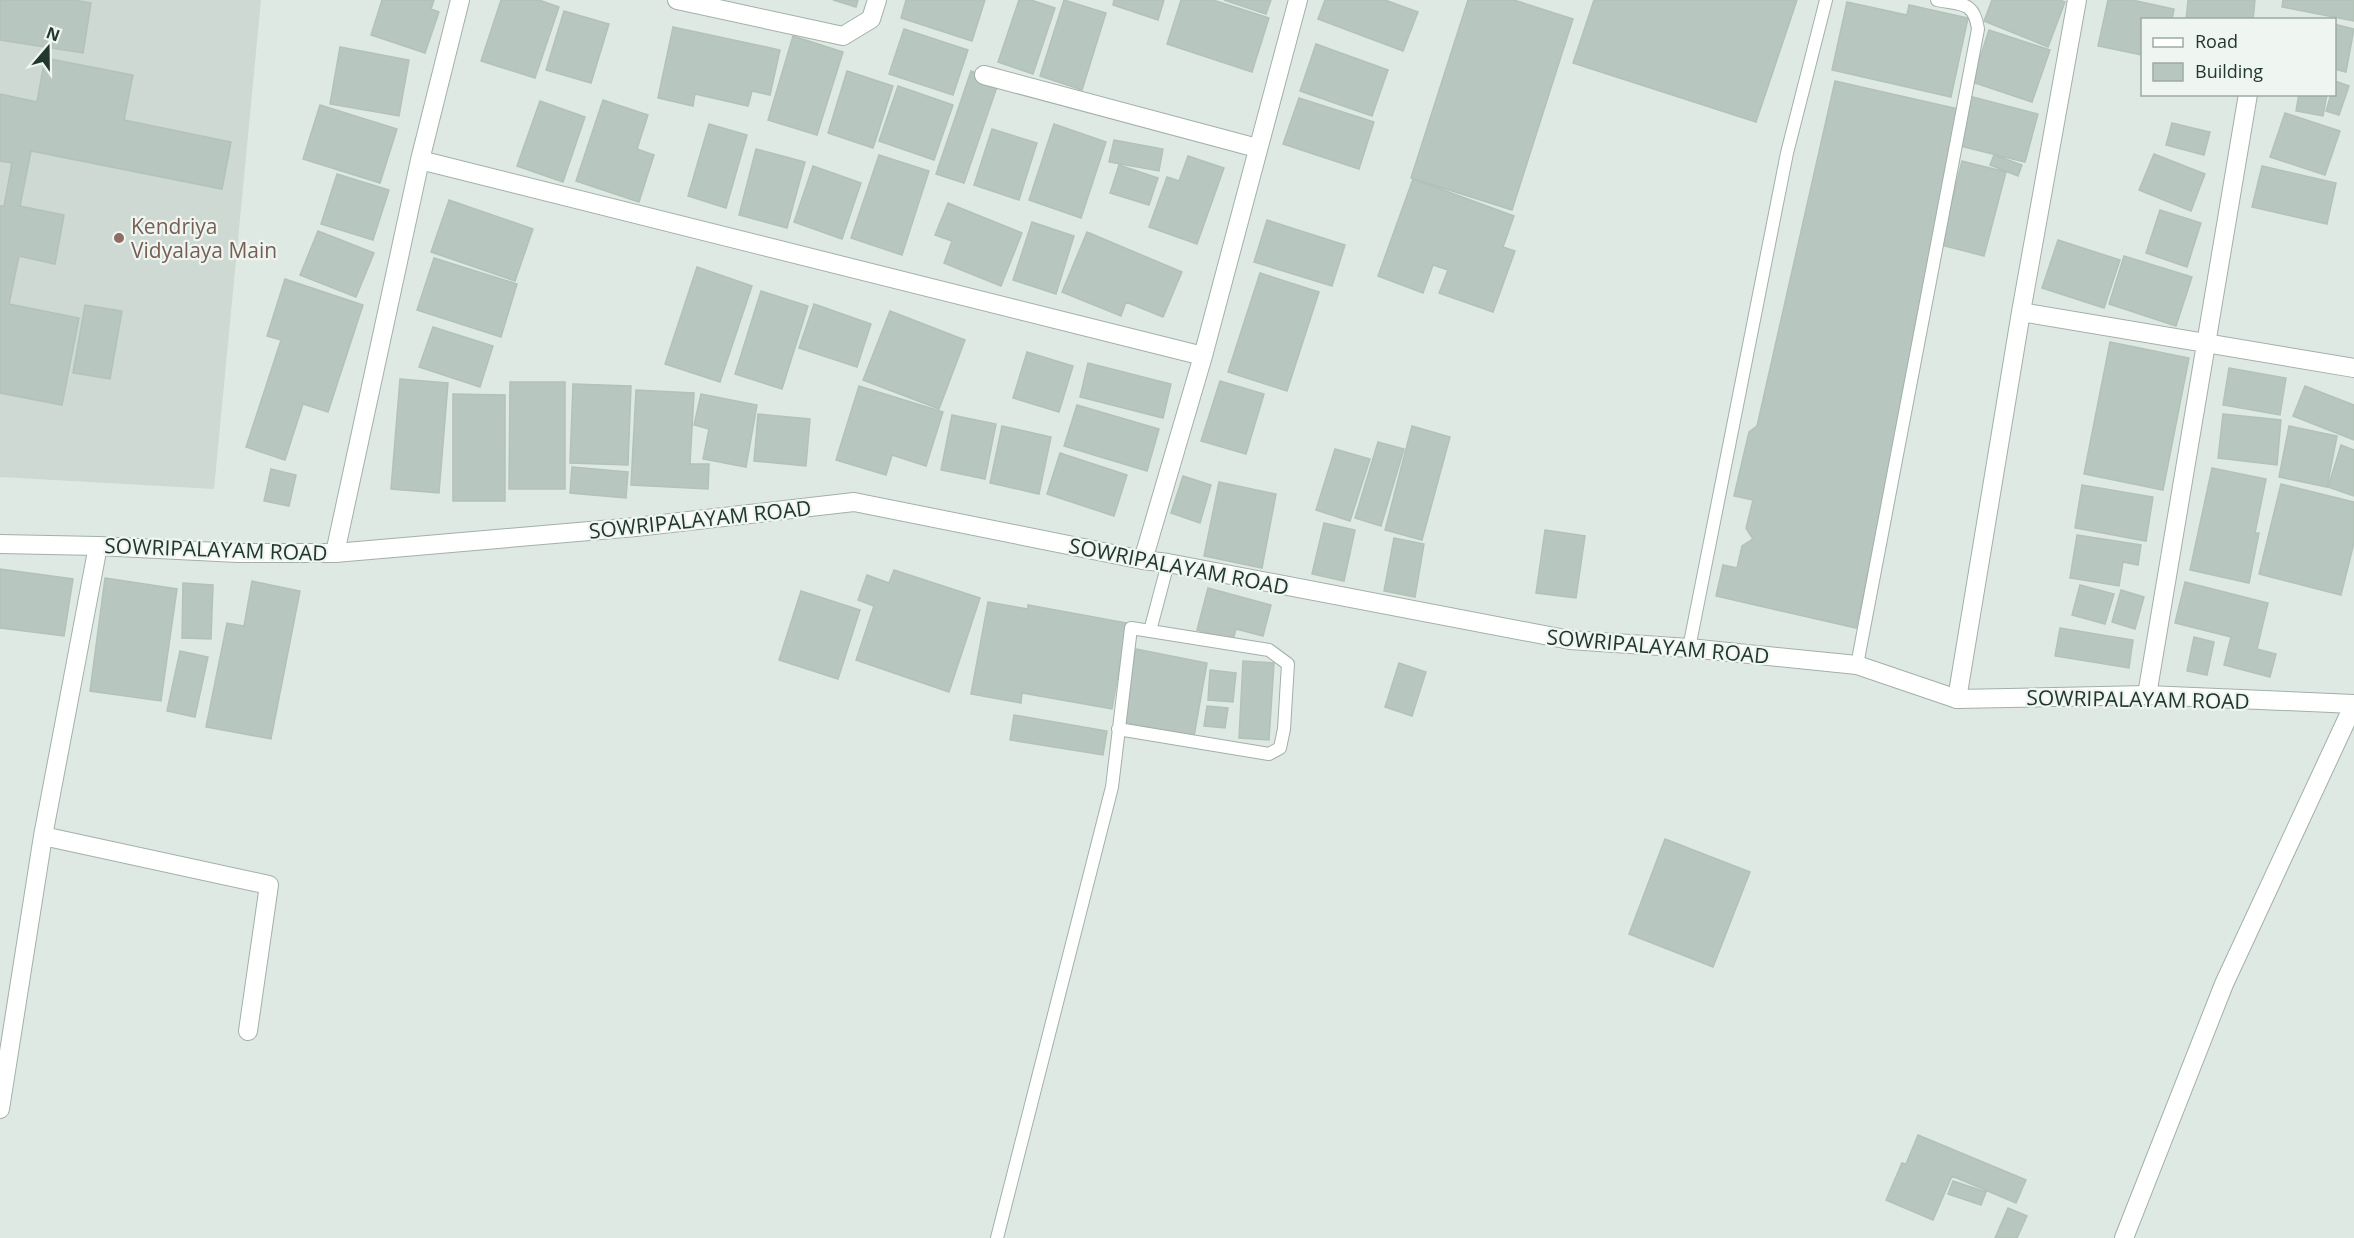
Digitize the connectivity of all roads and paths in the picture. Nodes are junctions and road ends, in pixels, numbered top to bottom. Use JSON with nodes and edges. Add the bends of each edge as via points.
{"nodes":[{"id":1,"x":460,"y":0,"type":"edge"},
{"id":2,"x":677,"y":0,"type":"edge"},
{"id":3,"x":877,"y":0,"type":"edge"},
{"id":4,"x":1298,"y":0,"type":"edge"},
{"id":5,"x":1826,"y":0,"type":"edge"},
{"id":6,"x":1937,"y":0,"type":"edge"},
{"id":7,"x":2077,"y":0,"type":"edge"},
{"id":8,"x":984,"y":75,"type":"dead end"},
{"id":9,"x":2248,"y":96,"type":"edge"},
{"id":10,"x":1257,"y":148,"type":"junction"},
{"id":11,"x":420,"y":160,"type":"junction"},
{"id":12,"x":2021,"y":312,"type":"junction"},
{"id":13,"x":2206,"y":343,"type":"junction"},
{"id":14,"x":1203,"y":356,"type":"junction"},
{"id":15,"x":2354,"y":368,"type":"edge"},
{"id":16,"x":0,"y":544,"type":"edge"},
{"id":17,"x":98,"y":546,"type":"junction"},
{"id":18,"x":335,"y":554,"type":"junction"},
{"id":19,"x":1143,"y":560,"type":"junction"},
{"id":20,"x":1168,"y":563,"type":"junction"},
{"id":21,"x":1150,"y":631,"type":"junction"},
{"id":22,"x":1689,"y":648,"type":"junction"},
{"id":23,"x":1857,"y":665,"type":"junction"},
{"id":24,"x":2147,"y":695,"type":"junction"},
{"id":25,"x":1958,"y":699,"type":"junction"},
{"id":26,"x":2354,"y":704,"type":"edge"},
{"id":27,"x":1118,"y":729,"type":"junction"},
{"id":28,"x":43,"y":836,"type":"junction"},
{"id":29,"x":248,"y":1031,"type":"dead end"},
{"id":30,"x":0,"y":1109,"type":"edge"},
{"id":31,"x":997,"y":1238,"type":"edge"},
{"id":32,"x":2124,"y":1238,"type":"edge"}],
"edges":[{"from":1,"to":11,"type":"street"},
{"from":2,"to":3,"type":"street","via":[[843,36],[871,19]]},
{"from":4,"to":10,"type":"street"},
{"from":5,"to":22,"type":"lane","via":[[1787,153]]},
{"from":6,"to":23,"type":"lane","via":[[1967,6],[1976,15],[1978,29]]},
{"from":7,"to":12,"type":"street"},
{"from":8,"to":10,"type":"street"},
{"from":9,"to":13,"type":"street"},
{"from":10,"to":14,"type":"street"},
{"from":11,"to":14,"type":"street"},
{"from":11,"to":18,"type":"street"},
{"from":12,"to":13,"type":"street"},
{"from":12,"to":25,"type":"street"},
{"from":13,"to":15,"type":"street"},
{"from":13,"to":24,"type":"street"},
{"from":14,"to":19,"type":"street"},
{"from":16,"to":17,"type":"street","name":"SOWRIPALAYAM ROAD"},
{"from":17,"to":18,"type":"street","name":"SOWRIPALAYAM ROAD"},
{"from":17,"to":28,"type":"street"},
{"from":18,"to":19,"type":"street","name":"SOWRIPALAYAM ROAD","via":[[636,527],[854,502]]},
{"from":19,"to":20,"type":"street","name":"SOWRIPALAYAM ROAD"},
{"from":20,"to":21,"type":"lane"},
{"from":20,"to":22,"type":"street","name":"SOWRIPALAYAM ROAD","via":[[1570,640]]},
{"from":21,"to":27,"type":"lane","via":[[1131,628]]},
{"from":21,"to":27,"type":"lane","via":[[1269,650],[1288,664],[1280,748],[1269,754]]},
{"from":22,"to":23,"type":"street","name":"SOWRIPALAYAM ROAD"},
{"from":23,"to":25,"type":"street","name":"SOWRIPALAYAM ROAD"},
{"from":24,"to":25,"type":"street","name":"SOWRIPALAYAM ROAD"},
{"from":24,"to":26,"type":"street","name":"SOWRIPALAYAM ROAD"},
{"from":26,"to":32,"type":"street","name":"SOWRIPALAYAM ROAD","via":[[2224,984]]},
{"from":27,"to":31,"type":"lane","via":[[1112,787]]},
{"from":28,"to":29,"type":"street","via":[[269,885]]},
{"from":28,"to":30,"type":"street"}]}
